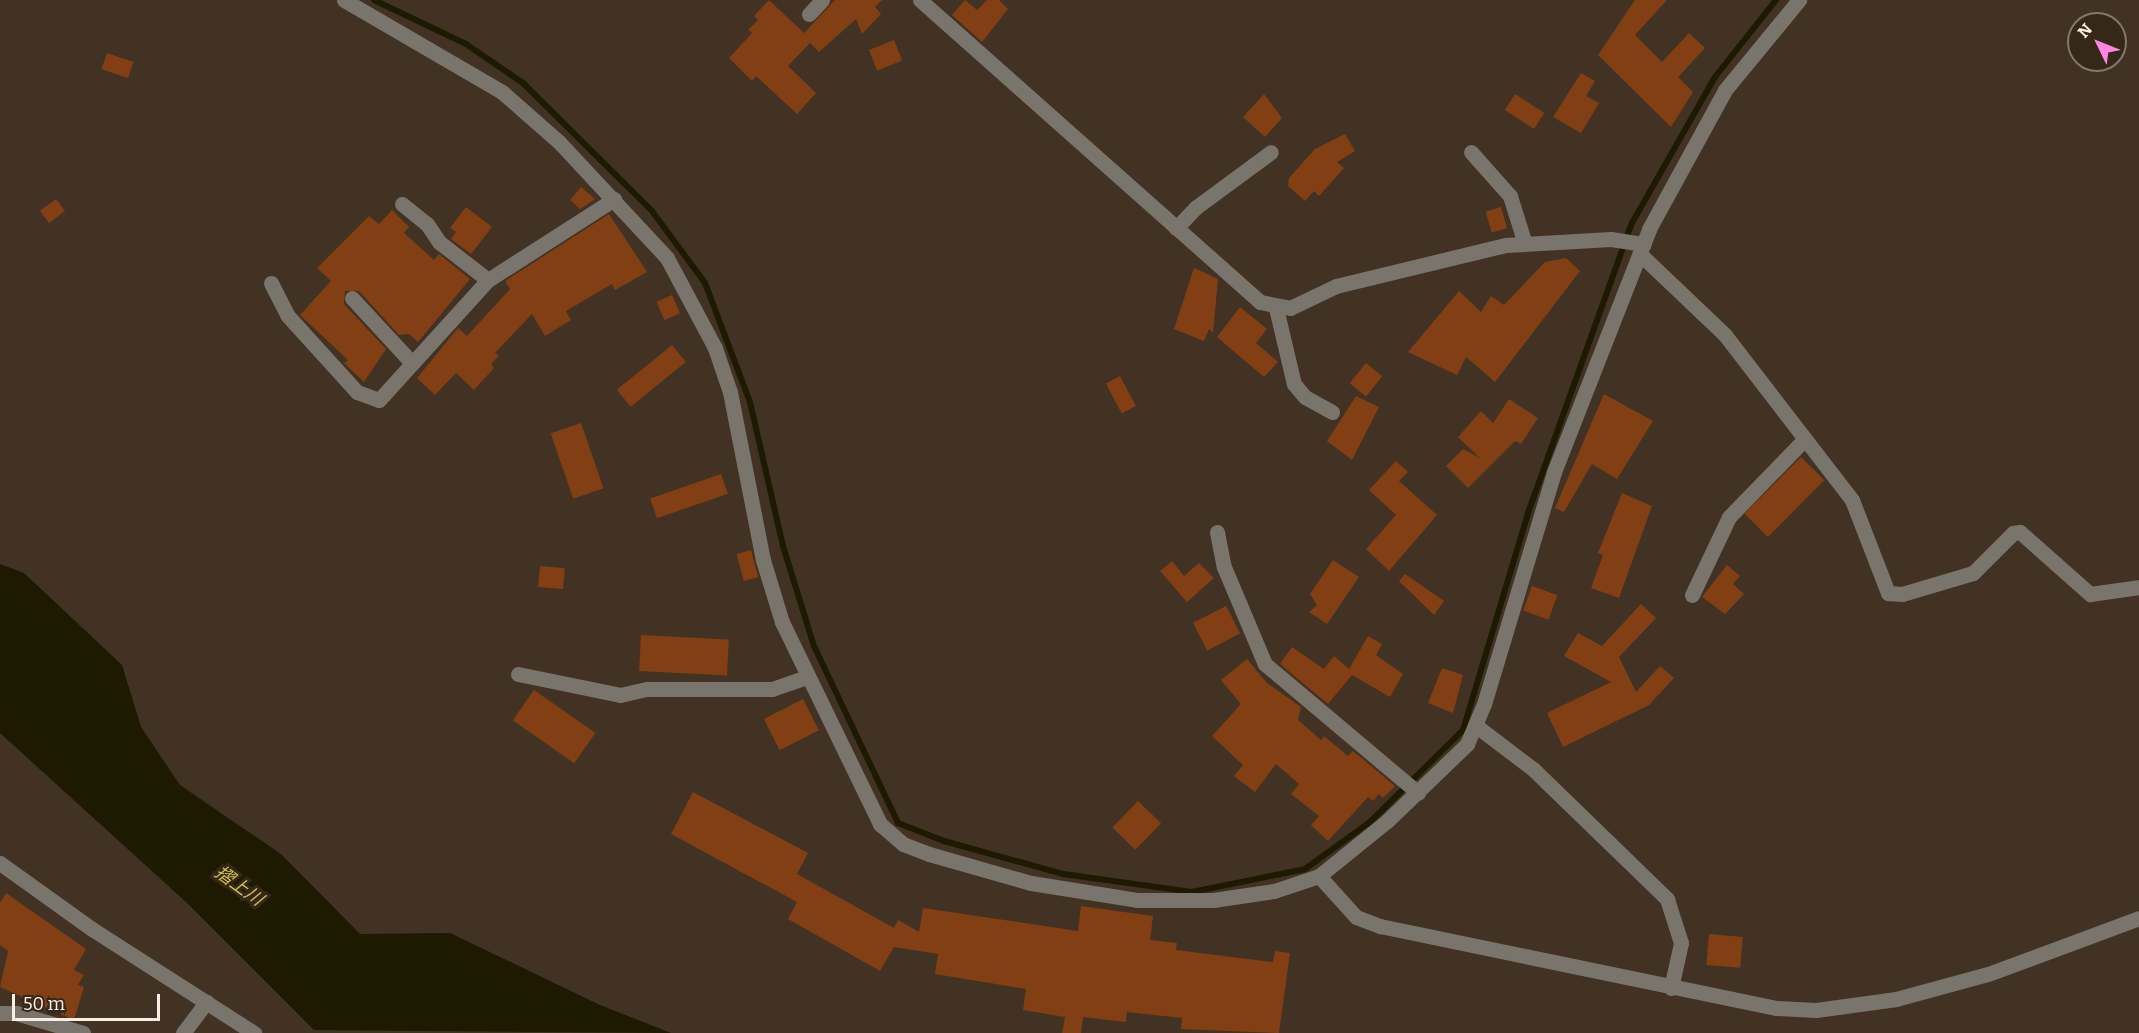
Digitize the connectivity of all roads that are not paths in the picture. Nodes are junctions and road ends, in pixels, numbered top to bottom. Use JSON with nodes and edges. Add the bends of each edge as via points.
{"nodes":[{"id":1,"x":346,"y":0,"type":"edge"},
{"id":2,"x":822,"y":0,"type":"edge"},
{"id":3,"x":920,"y":0,"type":"edge"},
{"id":4,"x":1799,"y":0,"type":"edge"},
{"id":5,"x":808,"y":14,"type":"dead end"},
{"id":6,"x":1271,"y":152,"type":"dead end"},
{"id":7,"x":1471,"y":152,"type":"dead end"},
{"id":8,"x":614,"y":199,"type":"junction"},
{"id":9,"x":402,"y":204,"type":"dead end"},
{"id":10,"x":1176,"y":228,"type":"junction"},
{"id":11,"x":1525,"y":244,"type":"junction"},
{"id":12,"x":1640,"y":247,"type":"junction"},
{"id":13,"x":489,"y":280,"type":"junction"},
{"id":14,"x":271,"y":283,"type":"dead end"},
{"id":15,"x":352,"y":297,"type":"dead end"},
{"id":16,"x":1276,"y":308,"type":"junction"},
{"id":17,"x":411,"y":362,"type":"junction"},
{"id":18,"x":1332,"y":412,"type":"dead end"},
{"id":19,"x":1804,"y":440,"type":"junction"},
{"id":20,"x":1217,"y":532,"type":"dead end"},
{"id":21,"x":2139,"y":587,"type":"edge"},
{"id":22,"x":1692,"y":595,"type":"dead end"},
{"id":23,"x":518,"y":674,"type":"dead end"},
{"id":24,"x":807,"y":677,"type":"junction"},
{"id":25,"x":1475,"y":725,"type":"junction"},
{"id":26,"x":1412,"y":788,"type":"junction"},
{"id":27,"x":0,"y":863,"type":"edge"},
{"id":28,"x":1319,"y":876,"type":"junction"},
{"id":29,"x":2139,"y":918,"type":"edge"},
{"id":30,"x":1671,"y":988,"type":"junction"},
{"id":31,"x":206,"y":1002,"type":"junction"},
{"id":32,"x":0,"y":1013,"type":"edge"},
{"id":33,"x":82,"y":1033,"type":"edge"},
{"id":34,"x":183,"y":1033,"type":"edge"},
{"id":35,"x":254,"y":1033,"type":"edge"}],
"edges":[{"from":1,"to":8,"type":"street","via":[[502,92]]},
{"from":2,"to":5,"type":"street"},
{"from":3,"to":10,"type":"street"},
{"from":4,"to":12,"type":"street","via":[[1725,90]]},
{"from":6,"to":10,"type":"street","via":[[1195,208]]},
{"from":7,"to":11,"type":"street","via":[[1510,196]]},
{"from":8,"to":13,"type":"street"},
{"from":8,"to":24,"type":"street","via":[[667,258],[715,348],[742,440],[763,560],[782,622]]},
{"from":9,"to":13,"type":"street","via":[[427,224],[439,242]]},
{"from":10,"to":16,"type":"street","via":[[1260,302]]},
{"from":11,"to":12,"type":"street","via":[[1611,239]]},
{"from":11,"to":16,"type":"street","via":[[1414,264],[1336,286],[1290,308]]},
{"from":12,"to":19,"type":"street","via":[[1725,336]]},
{"from":12,"to":25,"type":"street","via":[[1554,472]]},
{"from":13,"to":17,"type":"street"},
{"from":14,"to":17,"type":"street","via":[[288,316],[363,398],[387,396]]},
{"from":15,"to":17,"type":"street"},
{"from":16,"to":18,"type":"street","via":[[1294,384],[1305,397]]},
{"from":19,"to":21,"type":"street","via":[[1852,500],[1888,592],[1902,594],[1973,573],[2013,533],[2020,532],[2090,594]]},
{"from":19,"to":22,"type":"street","via":[[1729,517]]},
{"from":20,"to":26,"type":"street","via":[[1224,567],[1265,664]]},
{"from":23,"to":24,"type":"street","via":[[620,695],[647,690],[772,689]]},
{"from":24,"to":28,"type":"street","via":[[880,824],[903,844],[1031,883],[1137,900],[1213,900],[1274,891]]},
{"from":25,"to":26,"type":"street","via":[[1467,744]]},
{"from":25,"to":30,"type":"street","via":[[1533,769],[1667,899],[1681,943]]},
{"from":26,"to":28,"type":"street"},
{"from":27,"to":31,"type":"street"},
{"from":28,"to":30,"type":"street","via":[[1356,917],[1380,926]]},
{"from":29,"to":30,"type":"street","via":[[1988,975],[1854,1007],[1776,1008]]},
{"from":31,"to":34,"type":"street"},
{"from":31,"to":35,"type":"street"},
{"from":32,"to":33,"type":"street","via":[[16,1013]]}]}
